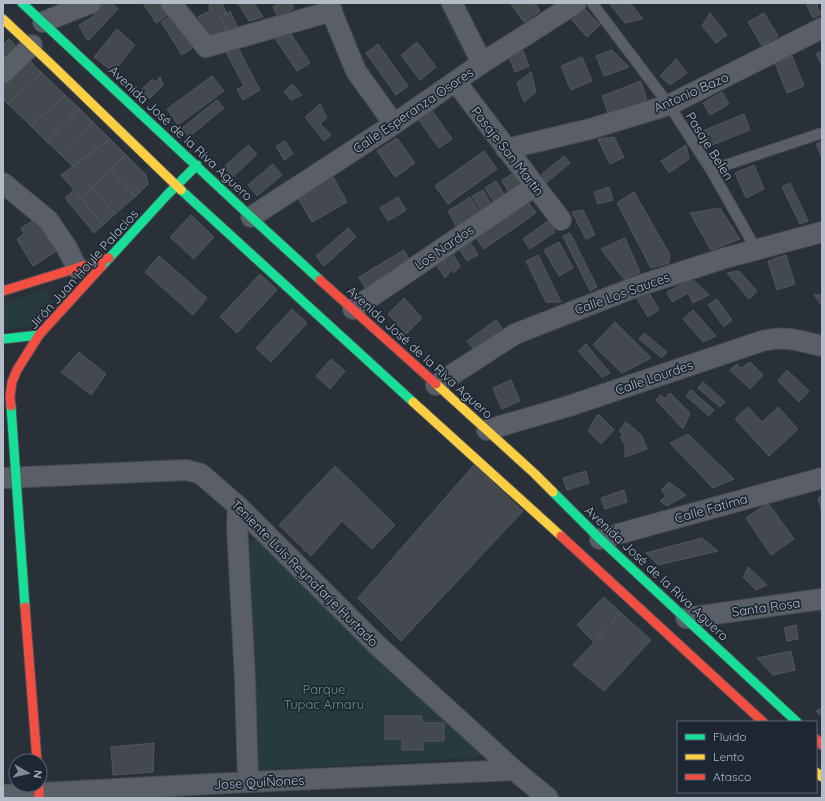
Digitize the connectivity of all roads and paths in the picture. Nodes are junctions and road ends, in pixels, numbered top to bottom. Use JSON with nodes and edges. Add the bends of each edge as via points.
{"nodes":[{"id":1,"x":22,"y":3,"type":"edge"},
{"id":2,"x":90,"y":3,"type":"edge"},
{"id":3,"x":171,"y":3,"type":"edge"},
{"id":4,"x":452,"y":3,"type":"edge"},
{"id":5,"x":576,"y":3,"type":"edge"},
{"id":6,"x":592,"y":3,"type":"edge"},
{"id":7,"x":330,"y":7,"type":"edge"},
{"id":8,"x":3,"y":19,"type":"edge"},
{"id":9,"x":42,"y":22,"type":"junction"},
{"id":10,"x":822,"y":28,"type":"edge"},
{"id":11,"x":32,"y":45,"type":"junction"},
{"id":12,"x":482,"y":63,"type":"junction"},
{"id":13,"x":3,"y":73,"type":"edge"},
{"id":14,"x":456,"y":82,"type":"junction"},
{"id":15,"x":669,"y":105,"type":"junction"},
{"id":16,"x":394,"y":124,"type":"junction"},
{"id":17,"x":822,"y":133,"type":"edge"},
{"id":18,"x":506,"y":149,"type":"junction"},
{"id":19,"x":197,"y":165,"type":"junction"},
{"id":20,"x":711,"y":170,"type":"junction"},
{"id":21,"x":3,"y":183,"type":"edge"},
{"id":22,"x":177,"y":185,"type":"junction"},
{"id":23,"x":535,"y":186,"type":"junction"},
{"id":24,"x":251,"y":217,"type":"junction"},
{"id":25,"x":561,"y":220,"type":"dead end"},
{"id":26,"x":822,"y":232,"type":"edge"},
{"id":27,"x":756,"y":249,"type":"junction"},
{"id":28,"x":110,"y":258,"type":"junction"},
{"id":29,"x":77,"y":268,"type":"junction"},
{"id":30,"x":3,"y":291,"type":"edge"},
{"id":31,"x":354,"y":309,"type":"junction"},
{"id":32,"x":39,"y":335,"type":"junction"},
{"id":33,"x":3,"y":339,"type":"edge"},
{"id":34,"x":822,"y":346,"type":"edge"},
{"id":35,"x":436,"y":385,"type":"junction"},
{"id":36,"x":487,"y":430,"type":"junction"},
{"id":37,"x":9,"y":477,"type":"edge"},
{"id":38,"x":822,"y":478,"type":"edge"},
{"id":39,"x":238,"y":506,"type":"junction"},
{"id":40,"x":600,"y":539,"type":"junction"},
{"id":41,"x":822,"y":599,"type":"edge"},
{"id":42,"x":686,"y":618,"type":"junction"},
{"id":43,"x":762,"y":721,"type":"edge"},
{"id":44,"x":796,"y":721,"type":"edge"},
{"id":45,"x":36,"y":753,"type":"edge"},
{"id":46,"x":514,"y":770,"type":"junction"},
{"id":47,"x":248,"y":782,"type":"junction"},
{"id":48,"x":48,"y":792,"type":"edge"},
{"id":49,"x":27,"y":793,"type":"edge"},
{"id":50,"x":3,"y":795,"type":"edge"},
{"id":51,"x":548,"y":798,"type":"edge"}],
"edges":[{"from":1,"to":9,"type":"main road","name":"Avenida José de la Riva Aguero"},
{"from":2,"to":9,"type":"street"},
{"from":3,"to":7,"type":"street","via":[[206,47]]},
{"from":4,"to":12,"type":"street"},
{"from":5,"to":12,"type":"street","name":"Calle Esperanza Osores"},
{"from":6,"to":15,"type":"lane","name":"Pasaje Belen"},
{"from":7,"to":16,"type":"street","via":[[356,71]]},
{"from":8,"to":11,"type":"main road"},
{"from":9,"to":19,"type":"main road","name":"Avenida José de la Riva Aguero"},
{"from":10,"to":15,"type":"street","name":"Antonio Bazo"},
{"from":11,"to":13,"type":"street"},
{"from":11,"to":22,"type":"main road"},
{"from":12,"to":14,"type":"street","name":"Calle Esperanza Osores"},
{"from":14,"to":16,"type":"street","name":"Calle Esperanza Osores"},
{"from":14,"to":18,"type":"street","name":"Pasaje San Martin"},
{"from":15,"to":18,"type":"street","name":"Antonio Bazo","via":[[590,129]]},
{"from":15,"to":20,"type":"lane","name":"Pasaje Belen"},
{"from":16,"to":24,"type":"street","name":"Calle Esperanza Osores"},
{"from":17,"to":20,"type":"lane"},
{"from":18,"to":23,"type":"street","name":"Pasaje San Martin"},
{"from":19,"to":22,"type":"main road","name":"Jirón Juan Hoyle Palacios"},
{"from":19,"to":24,"type":"main road","name":"Avenida José de la Riva Aguero"},
{"from":20,"to":27,"type":"lane","name":"Pasaje Belen"},
{"from":21,"to":29,"type":"street","via":[[48,220]]},
{"from":22,"to":28,"type":"main road","name":"Jirón Juan Hoyle Palacios"},
{"from":22,"to":43,"type":"main road"},
{"from":23,"to":25,"type":"street","name":"Pasaje San Martin"},
{"from":23,"to":31,"type":"street","name":"Los Nardos"},
{"from":24,"to":31,"type":"main road","name":"Avenida José de la Riva Aguero"},
{"from":26,"to":27,"type":"street","name":"Calle Los Sauces"},
{"from":27,"to":35,"type":"street","name":"Calle Los Sauces","via":[[638,286],[516,334]]},
{"from":28,"to":29,"type":"main road"},
{"from":28,"to":32,"type":"main road","name":"Jirón Juan Hoyle Palacios"},
{"from":29,"to":30,"type":"main road"},
{"from":31,"to":35,"type":"main road","name":"Avenida José de la Riva Aguero"},
{"from":32,"to":33,"type":"main road"},
{"from":32,"to":37,"type":"main road","name":"Jirón Juan Hoyle Palacios","via":[[12,382]]},
{"from":34,"to":36,"type":"street","name":"Calle Lourdes","via":[[787,338],[762,341],[569,406]]},
{"from":35,"to":36,"type":"main road","name":"Avenida José de la Riva Aguero"},
{"from":36,"to":40,"type":"main road","name":"Avenida José de la Riva Aguero"},
{"from":37,"to":39,"type":"street","name":"Teniente Luis Reynafarje Hurtado","via":[[186,470],[201,474]]},
{"from":37,"to":45,"type":"main road","name":"Jirón Juan Hoyle Palacios"},
{"from":38,"to":40,"type":"street","name":"Calle Fatima"},
{"from":39,"to":46,"type":"street","name":"Teniente Luis Reynafarje Hurtado","via":[[376,644]]},
{"from":39,"to":47,"type":"street"},
{"from":40,"to":42,"type":"main road","name":"Avenida José de la Riva Aguero"},
{"from":41,"to":42,"type":"street","name":"Santa Rosa"},
{"from":42,"to":44,"type":"main road","name":"Avenida José de la Riva Aguero"},
{"from":46,"to":47,"type":"street","name":"Jose QuiÑones"},
{"from":46,"to":51,"type":"street","name":"Teniente Luis Reynafarje Hurtado"},
{"from":47,"to":48,"type":"street","name":"Jose QuiÑones"},
{"from":49,"to":50,"type":"street","name":"Jose QuiÑones"}]}
